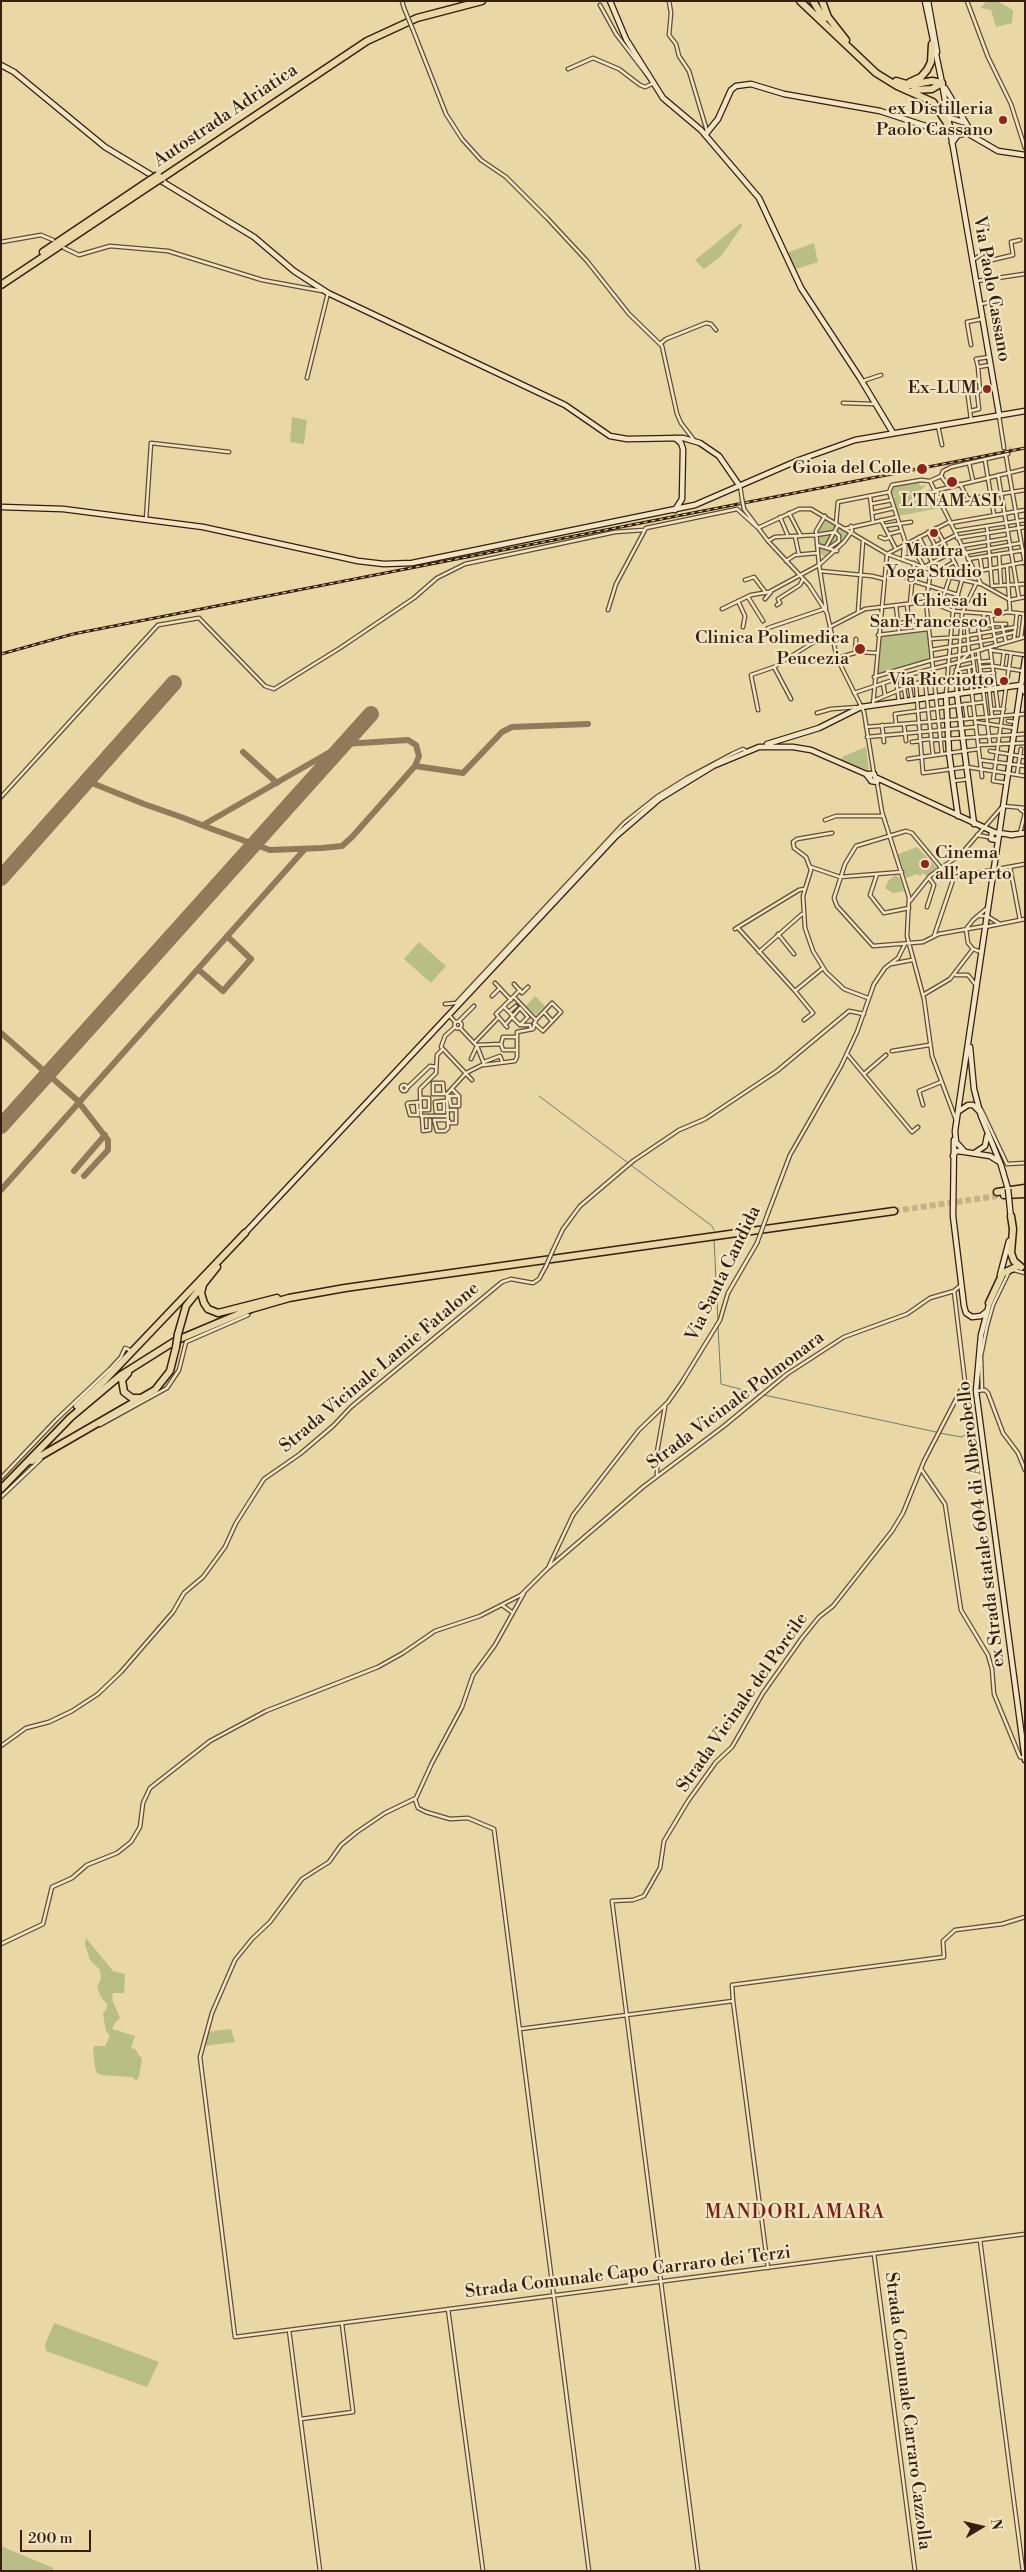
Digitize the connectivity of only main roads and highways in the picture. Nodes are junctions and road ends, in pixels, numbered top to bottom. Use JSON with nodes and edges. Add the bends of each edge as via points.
{"nodes":[{"id":1,"x":460,"y":1,"type":"edge"},
{"id":2,"x":482,"y":1,"type":"edge"},
{"id":3,"x":610,"y":1,"type":"edge"},
{"id":4,"x":800,"y":1,"type":"edge"},
{"id":5,"x":813,"y":1,"type":"edge"},
{"id":6,"x":822,"y":1,"type":"edge"},
{"id":7,"x":926,"y":1,"type":"edge"},
{"id":8,"x":847,"y":44,"type":"junction"},
{"id":9,"x":932,"y":44,"type":"junction"},
{"id":10,"x":1,"y":65,"type":"edge"},
{"id":11,"x":940,"y":70,"type":"junction"},
{"id":12,"x":898,"y":82,"type":"junction"},
{"id":13,"x":942,"y":83,"type":"junction"},
{"id":14,"x":905,"y":89,"type":"junction"},
{"id":15,"x":947,"y":117,"type":"junction"},
{"id":16,"x":953,"y":120,"type":"junction"},
{"id":17,"x":963,"y":122,"type":"junction"},
{"id":18,"x":949,"y":130,"type":"junction"},
{"id":19,"x":967,"y":133,"type":"junction"},
{"id":20,"x":706,"y":134,"type":"junction"},
{"id":21,"x":975,"y":138,"type":"junction"},
{"id":22,"x":952,"y":143,"type":"junction"},
{"id":23,"x":1025,"y":155,"type":"edge"},
{"id":24,"x":160,"y":176,"type":"junction"},
{"id":25,"x":152,"y":182,"type":"junction"},
{"id":26,"x":1,"y":281,"type":"edge"},
{"id":27,"x":1,"y":285,"type":"edge"},
{"id":28,"x":1025,"y":412,"type":"edge"},
{"id":29,"x":999,"y":414,"type":"junction"},
{"id":30,"x":893,"y":433,"type":"junction"},
{"id":31,"x":674,"y":438,"type":"junction"},
{"id":32,"x":684,"y":438,"type":"junction"},
{"id":33,"x":694,"y":440,"type":"junction"},
{"id":34,"x":683,"y":447,"type":"junction"},
{"id":35,"x":739,"y":485,"type":"junction"},
{"id":36,"x":682,"y":500,"type":"junction"},
{"id":37,"x":690,"y":506,"type":"junction"},
{"id":38,"x":1,"y":507,"type":"edge"},
{"id":39,"x":683,"y":508,"type":"junction"},
{"id":40,"x":675,"y":510,"type":"junction"},
{"id":41,"x":1025,"y":657,"type":"edge"},
{"id":42,"x":1023,"y":672,"type":"edge"},
{"id":43,"x":1023,"y":684,"type":"edge"},
{"id":44,"x":1025,"y":692,"type":"edge"},
{"id":45,"x":960,"y":693,"type":"junction"},
{"id":46,"x":946,"y":695,"type":"junction"},
{"id":47,"x":759,"y":746,"type":"junction"},
{"id":48,"x":958,"y":816,"type":"junction"},
{"id":49,"x":974,"y":824,"type":"junction"},
{"id":50,"x":983,"y":828,"type":"junction"},
{"id":51,"x":1022,"y":833,"type":"edge"},
{"id":52,"x":998,"y":836,"type":"junction"},
{"id":53,"x":990,"y":838,"type":"junction"},
{"id":54,"x":971,"y":1033,"type":"junction"},
{"id":55,"x":980,"y":1112,"type":"junction"},
{"id":56,"x":958,"y":1114,"type":"junction"},
{"id":57,"x":955,"y":1132,"type":"junction"},
{"id":58,"x":987,"y":1133,"type":"junction"},
{"id":59,"x":966,"y":1152,"type":"junction"},
{"id":60,"x":972,"y":1153,"type":"junction"},
{"id":61,"x":952,"y":1157,"type":"junction"},
{"id":62,"x":1004,"y":1174,"type":"junction"},
{"id":63,"x":1025,"y":1188,"type":"edge"},
{"id":64,"x":1025,"y":1193,"type":"edge"},
{"id":65,"x":1003,"y":1194,"type":"junction"},
{"id":66,"x":1011,"y":1216,"type":"junction"},
{"id":67,"x":245,"y":1233,"type":"junction"},
{"id":68,"x":1005,"y":1261,"type":"junction"},
{"id":69,"x":1021,"y":1268,"type":"edge"},
{"id":70,"x":207,"y":1280,"type":"junction"},
{"id":71,"x":278,"y":1298,"type":"junction"},
{"id":72,"x":989,"y":1303,"type":"junction"},
{"id":73,"x":986,"y":1312,"type":"junction"},
{"id":74,"x":175,"y":1344,"type":"junction"},
{"id":75,"x":143,"y":1400,"type":"junction"},
{"id":76,"x":55,"y":1428,"type":"junction"},
{"id":77,"x":1,"y":1488,"type":"edge"},
{"id":78,"x":1025,"y":1759,"type":"edge"}],
"edges":[{"from":1,"to":24,"type":"highway","name":"Autostrada Adriatica","via":[[414,15],[365,37]]},
{"from":2,"to":24,"type":"highway","name":"Autostrada Adriatica","via":[[417,18],[367,41]]},
{"from":3,"to":20,"type":"main road","via":[[626,39],[652,81],[666,100]]},
{"from":4,"to":8,"type":"highway"},
{"from":5,"to":8,"type":"highway","via":[[821,16]]},
{"from":6,"to":8,"type":"highway","via":[[828,17]]},
{"from":7,"to":9,"type":"main road"},
{"from":7,"to":11,"type":"main road"},
{"from":8,"to":12,"type":"highway"},
{"from":8,"to":14,"type":"highway","via":[[876,73]]},
{"from":9,"to":12,"type":"highway","via":[[931,62],[926,73],[913,81]]},
{"from":9,"to":13,"type":"main road"},
{"from":10,"to":31,"type":"main road","via":[[14,72],[105,147],[254,237],[294,271],[327,293],[565,405],[610,436]]},
{"from":11,"to":13,"type":"main road"},
{"from":11,"to":17,"type":"main road","via":[[947,95]]},
{"from":12,"to":13,"type":"highway","via":[[910,85],[932,81]]},
{"from":13,"to":14,"type":"highway","via":[[932,89]]},
{"from":13,"to":15,"type":"main road","name":"Via Paolo Cassano"},
{"from":14,"to":18,"type":"highway","via":[[933,102]]},
{"from":15,"to":16,"type":"main road"},
{"from":15,"to":18,"type":"main road","name":"Via Paolo Cassano"},
{"from":16,"to":17,"type":"main road"},
{"from":16,"to":18,"type":"main road"},
{"from":17,"to":21,"type":"main road"},
{"from":18,"to":19,"type":"main road"},
{"from":18,"to":20,"type":"main road","via":[[880,111],[784,94],[751,84],[731,90],[718,119]]},
{"from":18,"to":22,"type":"main road","name":"Via Paolo Cassano"},
{"from":19,"to":21,"type":"main road"},
{"from":19,"to":22,"type":"main road"},
{"from":20,"to":30,"type":"main road","via":[[759,198],[798,281]]},
{"from":21,"to":23,"type":"main road","via":[[998,151]]},
{"from":22,"to":29,"type":"main road","name":"Via Paolo Cassano"},
{"from":24,"to":25,"type":"highway","name":"Autostrada Adriatica","bridge":true},
{"from":25,"to":26,"type":"highway","name":"Autostrada Adriatica"},
{"from":25,"to":27,"type":"highway","name":"Autostrada Adriatica"},
{"from":28,"to":29,"type":"main road"},
{"from":29,"to":30,"type":"main road"},
{"from":30,"to":35,"type":"main road","via":[[845,443]]},
{"from":31,"to":32,"type":"main road"},
{"from":31,"to":34,"type":"main road"},
{"from":32,"to":33,"type":"main road"},
{"from":32,"to":34,"type":"main road"},
{"from":33,"to":34,"type":"main road"},
{"from":33,"to":35,"type":"main road","via":[[716,454]]},
{"from":34,"to":36,"type":"main road"},
{"from":35,"to":37,"type":"main road"},
{"from":36,"to":37,"type":"main road"},
{"from":36,"to":39,"type":"main road"},
{"from":36,"to":40,"type":"main road"},
{"from":37,"to":39,"type":"main road"},
{"from":38,"to":40,"type":"main road","via":[[48,507],[146,519],[227,531],[358,561],[392,564]]},
{"from":39,"to":40,"type":"main road"},
{"from":41,"to":42,"type":"main road"},
{"from":42,"to":43,"type":"main road"},
{"from":43,"to":44,"type":"main road"},
{"from":43,"to":45,"type":"main road"},
{"from":43,"to":52,"type":"main road"},
{"from":45,"to":46,"type":"main road"},
{"from":45,"to":49,"type":"main road"},
{"from":46,"to":47,"type":"main road","via":[[872,703],[819,728]]},
{"from":46,"to":48,"type":"main road","via":[[949,753]]},
{"from":47,"to":48,"type":"main road","via":[[811,750]]},
{"from":47,"to":67,"type":"main road","via":[[694,777],[643,811],[616,836]]},
{"from":48,"to":49,"type":"main road"},
{"from":49,"to":50,"type":"main road"},
{"from":50,"to":52,"type":"main road"},
{"from":50,"to":53,"type":"main road"},
{"from":51,"to":52,"type":"main road"},
{"from":52,"to":53,"type":"main road"},
{"from":52,"to":53,"type":"main road","via":[[991,833]]},
{"from":52,"to":54,"type":"main road","name":"ex Strada statale 604 di Alberobello"},
{"from":54,"to":55,"type":"main road","name":"ex Strada statale 604 di Alberobello","via":[[973,1077]]},
{"from":54,"to":56,"type":"main road","name":"ex Strada statale 604 di Alberobello"},
{"from":55,"to":56,"type":"main road","via":[[968,1105],[962,1107]]},
{"from":55,"to":58,"type":"main road","name":"ex Strada statale 604 di Alberobello"},
{"from":56,"to":57,"type":"main road"},
{"from":57,"to":59,"type":"main road","via":[[956,1142]]},
{"from":57,"to":61,"type":"main road"},
{"from":58,"to":60,"type":"main road","via":[[985,1146]]},
{"from":58,"to":62,"type":"main road","name":"ex Strada statale 604 di Alberobello"},
{"from":59,"to":60,"type":"main road","name":"ex Strada statale 604 di Alberobello"},
{"from":59,"to":61,"type":"main road","via":[[956,1151]]},
{"from":60,"to":62,"type":"main road","name":"ex Strada statale 604 di Alberobello","via":[[996,1159]]},
{"from":61,"to":73,"type":"main road","via":[[952,1216],[964,1309],[976,1318]]},
{"from":62,"to":65,"type":"main road","name":"ex Strada statale 604 di Alberobello"},
{"from":63,"to":65,"type":"highway"},
{"from":64,"to":65,"type":"highway"},
{"from":65,"to":66,"type":"main road","name":"ex Strada statale 604 di Alberobello"},
{"from":66,"to":68,"type":"main road","name":"ex Strada statale 604 di Alberobello"},
{"from":66,"to":69,"type":"highway","via":[[1010,1250]]},
{"from":67,"to":70,"type":"highway"},
{"from":67,"to":76,"type":"highway"},
{"from":68,"to":69,"type":"highway"},
{"from":68,"to":72,"type":"main road","name":"ex Strada statale 604 di Alberobello"},
{"from":69,"to":72,"type":"highway","via":[[1004,1273]]},
{"from":70,"to":71,"type":"highway","via":[[202,1290],[204,1303],[211,1311],[220,1313]]},
{"from":70,"to":74,"type":"highway","bridge":true,"via":[[184,1311]]},
{"from":71,"to":74,"type":"highway","via":[[352,1284],[894,1209],[324,1291],[252,1309]]},
{"from":71,"to":76,"type":"highway","via":[[211,1321],[159,1347],[99,1389]]},
{"from":72,"to":73,"type":"main road","name":"ex Strada statale 604 di Alberobello"},
{"from":73,"to":78,"type":"main road","name":"ex Strada statale 604 di Alberobello","via":[[978,1355],[979,1391]]},
{"from":74,"to":75,"type":"highway","via":[[166,1379]]},
{"from":74,"to":75,"type":"highway","via":[[123,1378],[126,1394]]},
{"from":74,"to":77,"type":"highway","via":[[136,1364],[93,1397]]},
{"from":75,"to":77,"type":"highway","via":[[37,1457]]},
{"from":76,"to":77,"type":"highway"}]}
